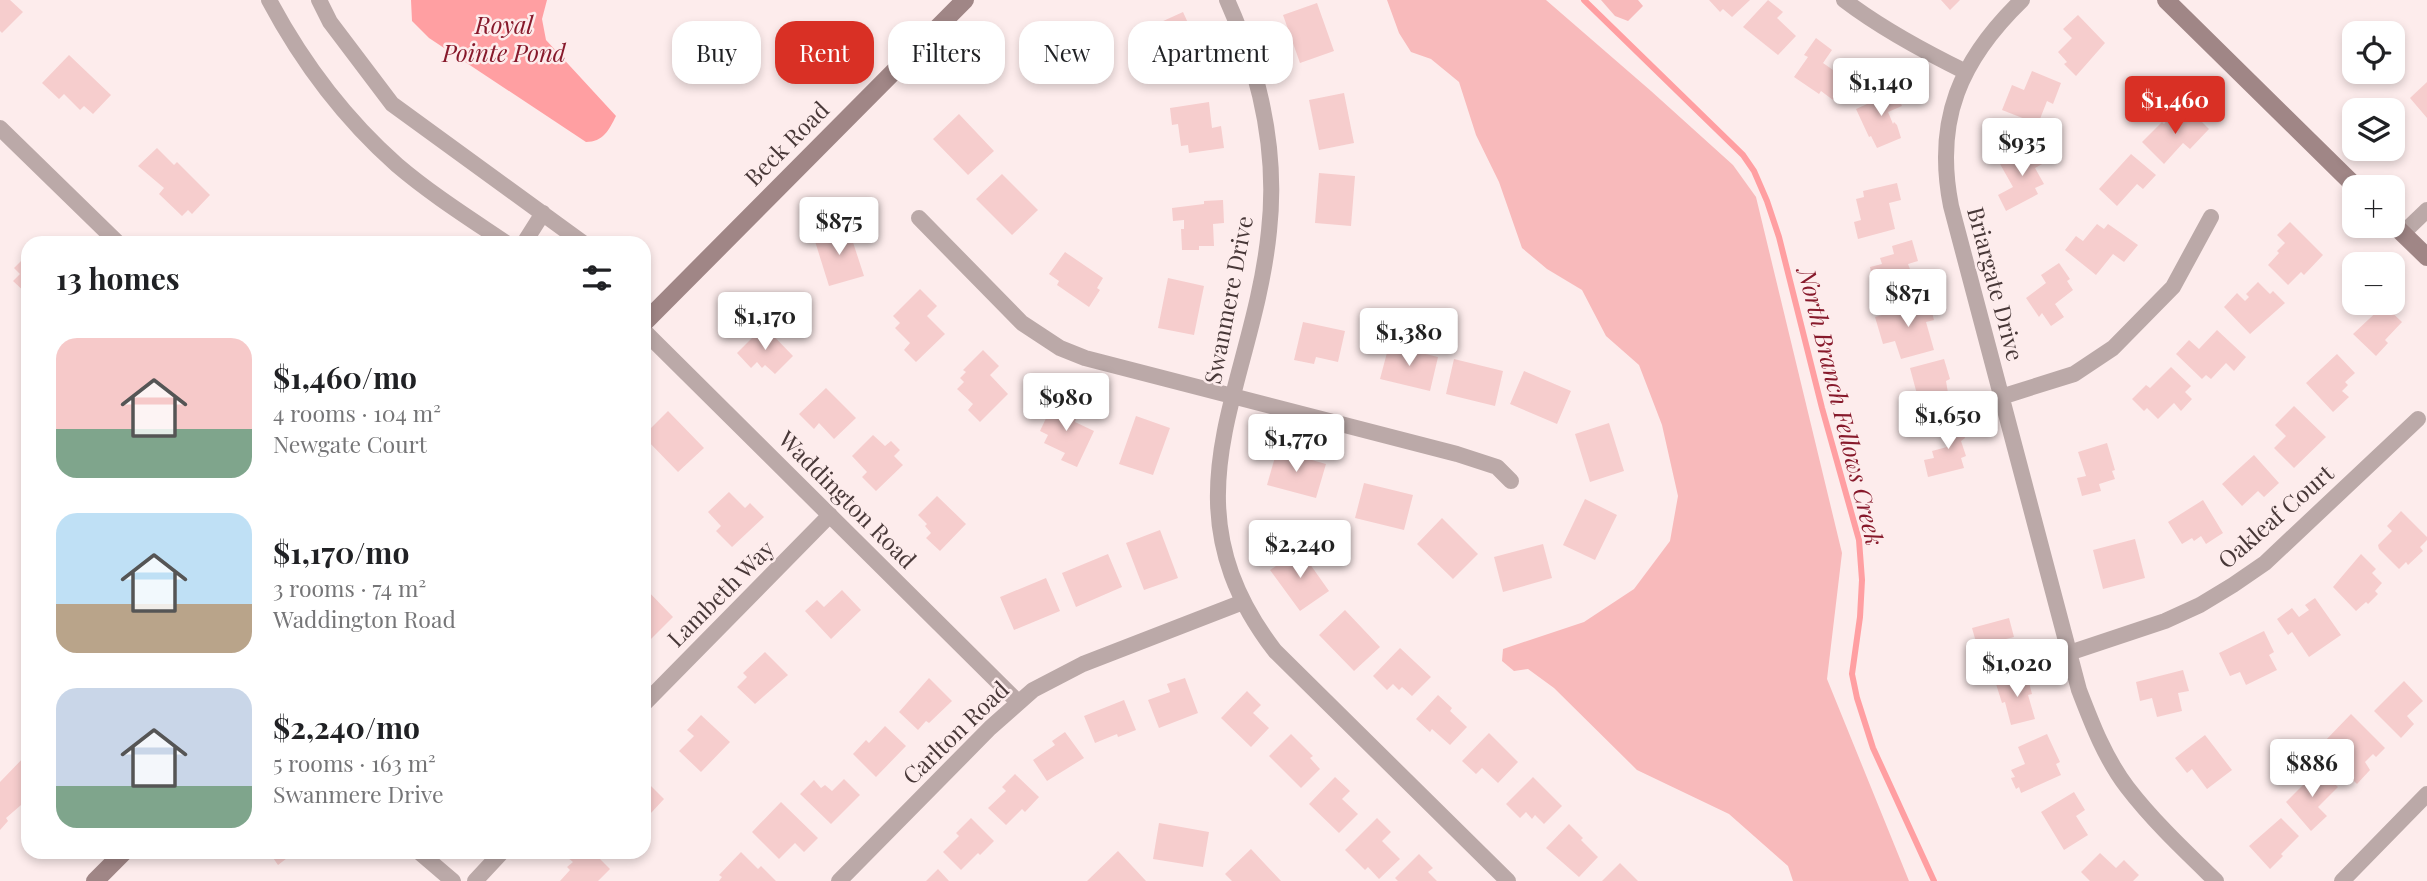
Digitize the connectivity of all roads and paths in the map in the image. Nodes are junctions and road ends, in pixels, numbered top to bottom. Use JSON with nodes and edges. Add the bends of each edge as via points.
{"nodes":[{"id":1,"x":269,"y":0,"type":"edge"},
{"id":2,"x":319,"y":0,"type":"edge"},
{"id":3,"x":965,"y":0,"type":"edge"},
{"id":4,"x":1227,"y":0,"type":"edge"},
{"id":5,"x":1844,"y":0,"type":"edge"},
{"id":6,"x":2022,"y":0,"type":"edge"},
{"id":7,"x":2166,"y":0,"type":"edge"},
{"id":8,"x":1966,"y":72,"type":"junction"},
{"id":9,"x":0,"y":128,"type":"edge"},
{"id":10,"x":2344,"y":175,"type":"edge"},
{"id":11,"x":2427,"y":210,"type":"edge"},
{"id":12,"x":543,"y":213,"type":"junction"},
{"id":13,"x":2211,"y":217,"type":"dead end"},
{"id":14,"x":919,"y":218,"type":"dead end"},
{"id":15,"x":2405,"y":224,"type":"edge"},
{"id":16,"x":2405,"y":235,"type":"edge"},
{"id":17,"x":111,"y":236,"type":"edge"},
{"id":18,"x":496,"y":236,"type":"edge"},
{"id":19,"x":528,"y":236,"type":"edge"},
{"id":20,"x":574,"y":236,"type":"edge"},
{"id":21,"x":2427,"y":257,"type":"edge"},
{"id":22,"x":651,"y":316,"type":"edge"},
{"id":23,"x":651,"y":338,"type":"edge"},
{"id":24,"x":1234,"y":395,"type":"junction"},
{"id":25,"x":2001,"y":397,"type":"junction"},
{"id":26,"x":2418,"y":419,"type":"dead end"},
{"id":27,"x":1511,"y":481,"type":"dead end"},
{"id":28,"x":830,"y":515,"type":"junction"},
{"id":29,"x":1243,"y":603,"type":"junction"},
{"id":30,"x":2069,"y":653,"type":"junction"},
{"id":31,"x":651,"y":697,"type":"edge"},
{"id":32,"x":1018,"y":702,"type":"junction"},
{"id":33,"x":2427,"y":794,"type":"edge"},
{"id":34,"x":117,"y":859,"type":"edge"},
{"id":35,"x":427,"y":859,"type":"edge"},
{"id":36,"x":495,"y":859,"type":"edge"},
{"id":37,"x":95,"y":881,"type":"edge"},
{"id":38,"x":453,"y":881,"type":"edge"},
{"id":39,"x":475,"y":881,"type":"edge"},
{"id":40,"x":839,"y":881,"type":"edge"},
{"id":41,"x":1508,"y":881,"type":"edge"},
{"id":42,"x":2216,"y":881,"type":"edge"},
{"id":43,"x":2342,"y":881,"type":"edge"}],
"edges":[{"from":1,"to":18,"type":"street","via":[[289,38],[357,125],[429,191]]},
{"from":2,"to":12,"type":"street","via":[[330,22],[392,104]]},
{"from":3,"to":22,"type":"main road","name":"Beck Road"},
{"from":4,"to":24,"type":"street","name":"Swanmere Drive","via":[[1262,96],[1272,191],[1266,259]]},
{"from":5,"to":8,"type":"street","via":[[1915,48]]},
{"from":6,"to":8,"type":"street","name":"Briargate Drive","via":[[1997,26]]},
{"from":7,"to":10,"type":"main road"},
{"from":8,"to":25,"type":"street","name":"Briargate Drive","via":[[1948,121],[1945,179]]},
{"from":9,"to":17,"type":"street"},
{"from":11,"to":15,"type":"street"},
{"from":12,"to":19,"type":"street"},
{"from":12,"to":20,"type":"street"},
{"from":13,"to":25,"type":"street","via":[[2173,287],[2113,348],[2074,374]]},
{"from":14,"to":24,"type":"street","via":[[1022,323],[1060,348]]},
{"from":16,"to":21,"type":"main road"},
{"from":23,"to":28,"type":"street","name":"Waddington Road"},
{"from":24,"to":27,"type":"street","via":[[1457,454],[1497,467]]},
{"from":24,"to":29,"type":"street","name":"Swanmere Drive","via":[[1219,460],[1217,506],[1223,552]]},
{"from":25,"to":30,"type":"street","name":"Briargate Drive"},
{"from":26,"to":30,"type":"street","name":"Oakleaf Court","via":[[2265,563],[2234,585],[2165,621]]},
{"from":28,"to":31,"type":"street","name":"Lambeth Way"},
{"from":28,"to":32,"type":"street","name":"Waddington Road"},
{"from":29,"to":32,"type":"street","name":"Carlton Road","via":[[1083,664]]},
{"from":29,"to":41,"type":"street","name":"Swanmere Drive","via":[[1275,651]]},
{"from":30,"to":42,"type":"street","name":"Briargate Drive","via":[[2092,723],[2120,776],[2161,827]]},
{"from":32,"to":40,"type":"street","name":"Carlton Road"},
{"from":33,"to":43,"type":"street"},
{"from":34,"to":37,"type":"main road"},
{"from":35,"to":38,"type":"street"},
{"from":36,"to":39,"type":"street"}]}
